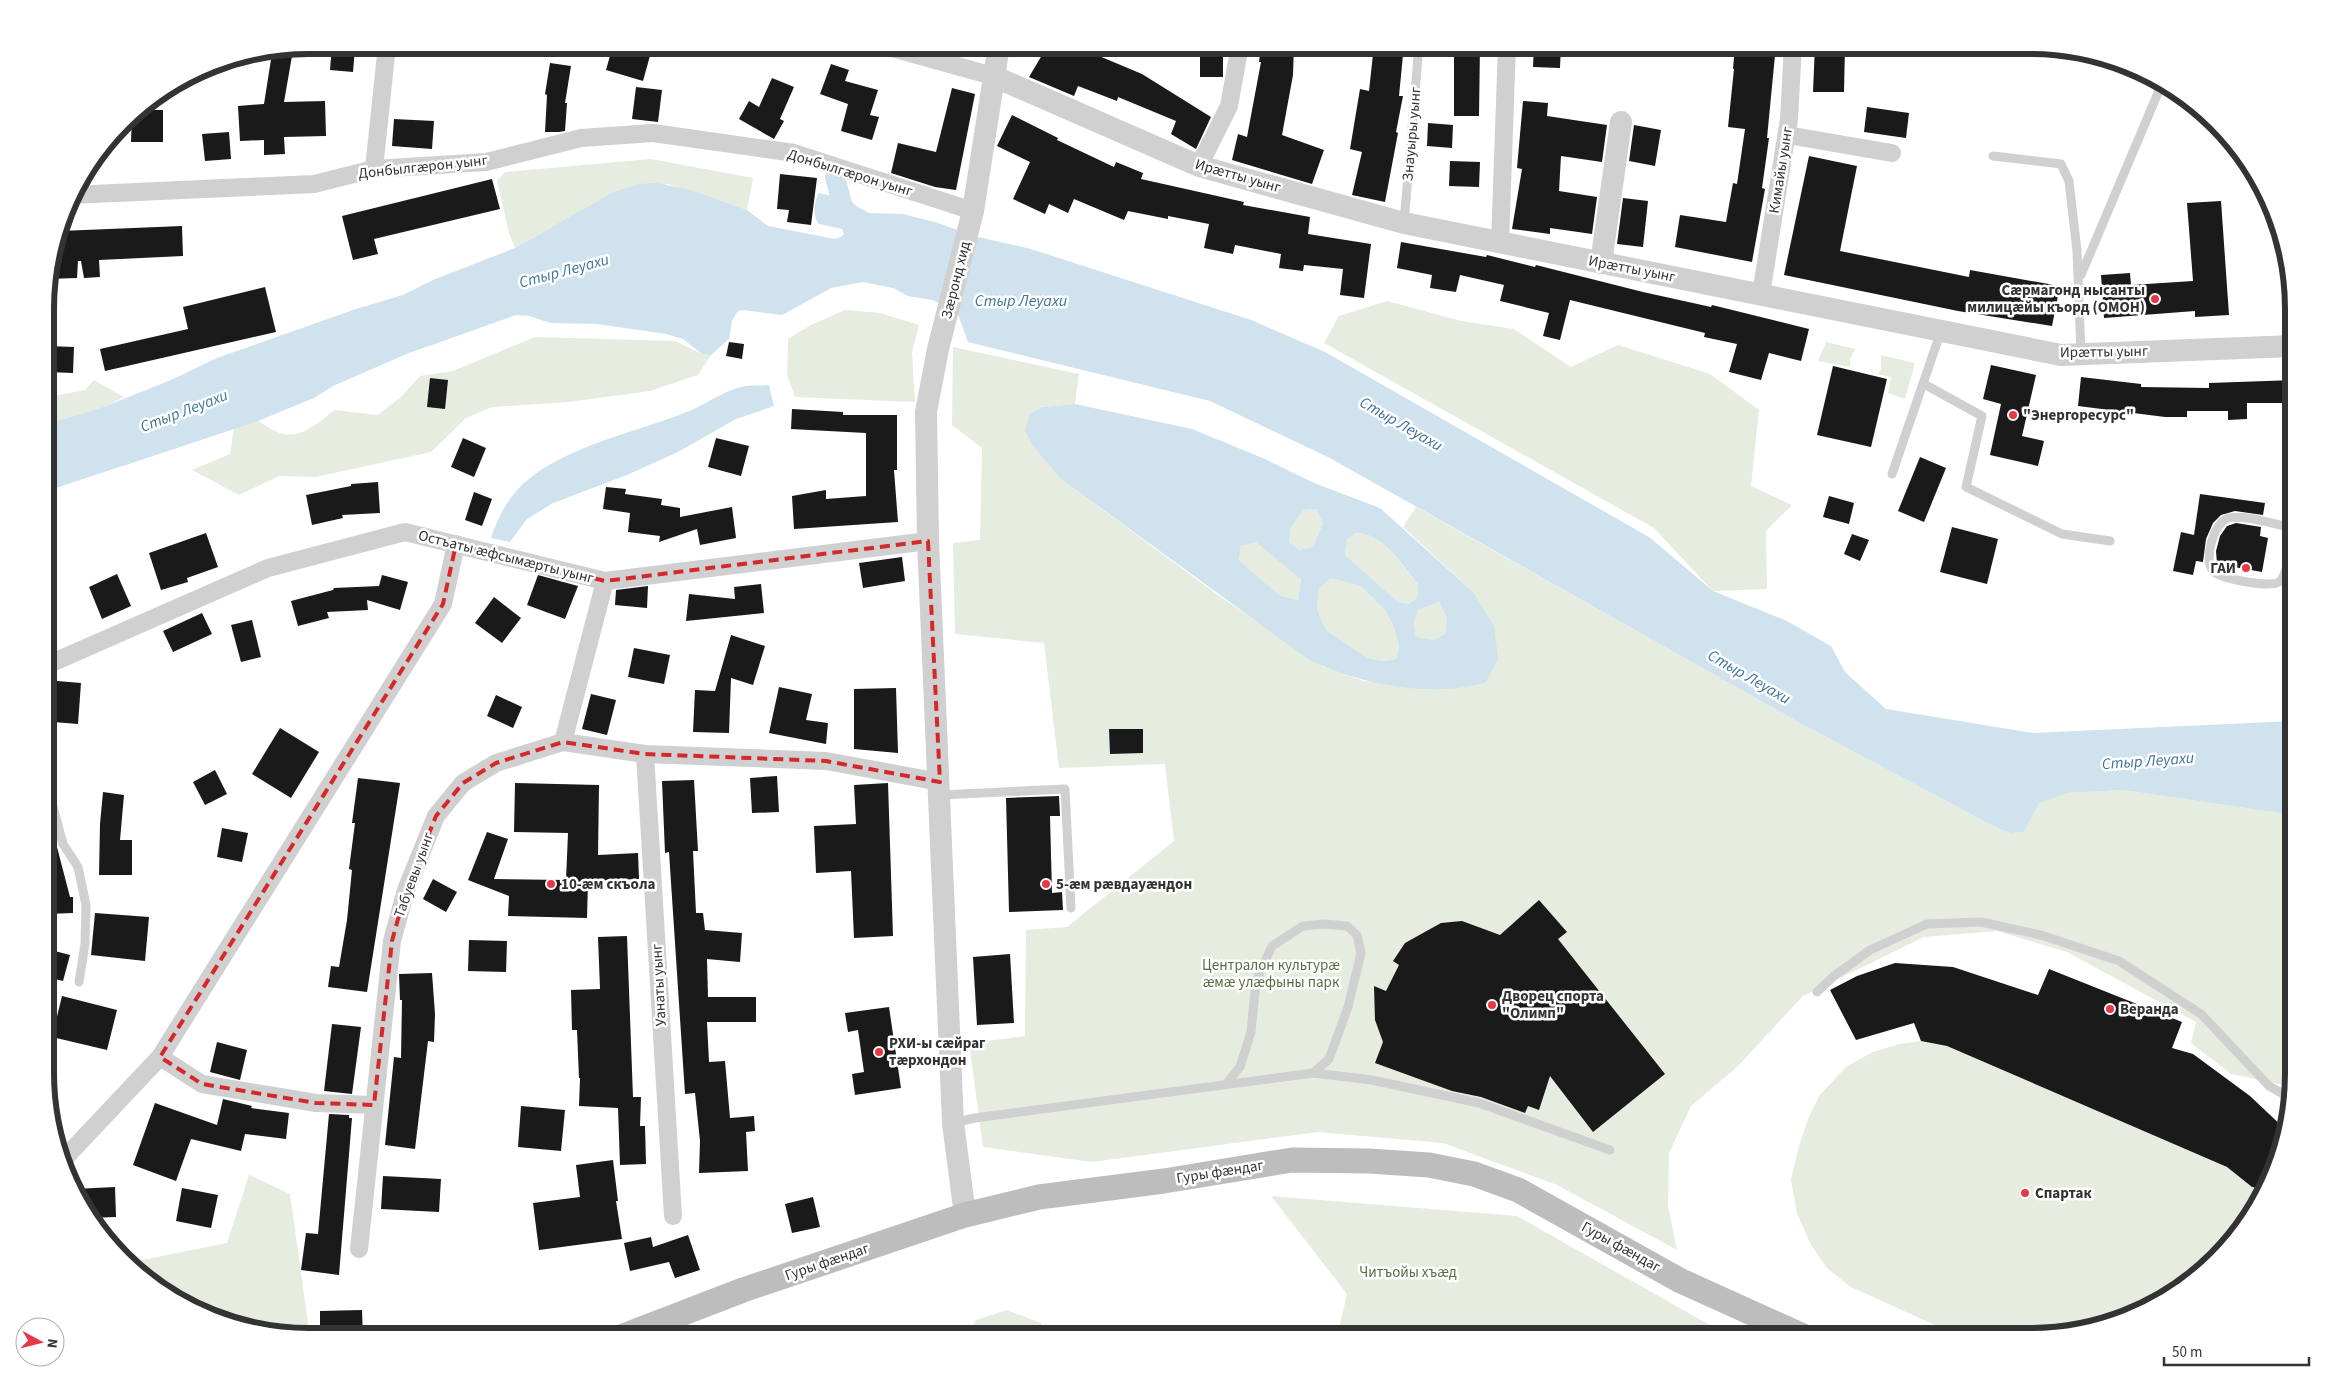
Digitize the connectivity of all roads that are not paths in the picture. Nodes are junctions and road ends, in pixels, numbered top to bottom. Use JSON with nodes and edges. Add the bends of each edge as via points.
{"nodes":[{"id":1,"x":386,"y":54,"type":"edge"},
{"id":2,"x":914,"y":54,"type":"edge"},
{"id":3,"x":997,"y":54,"type":"edge"},
{"id":4,"x":1238,"y":54,"type":"edge"},
{"id":5,"x":1418,"y":54,"type":"edge"},
{"id":6,"x":1508,"y":54,"type":"edge"},
{"id":7,"x":1792,"y":54,"type":"edge"},
{"id":8,"x":993,"y":76,"type":"junction"},
{"id":9,"x":2159,"y":88,"type":"edge"},
{"id":10,"x":1621,"y":122,"type":"dead end"},
{"id":11,"x":1787,"y":135,"type":"junction"},
{"id":12,"x":1892,"y":153,"type":"dead end"},
{"id":13,"x":1993,"y":156,"type":"dead end"},
{"id":14,"x":1199,"y":166,"type":"junction"},
{"id":15,"x":374,"y":169,"type":"junction"},
{"id":16,"x":80,"y":196,"type":"edge"},
{"id":17,"x":973,"y":212,"type":"junction"},
{"id":18,"x":1404,"y":223,"type":"junction"},
{"id":19,"x":1500,"y":243,"type":"junction"},
{"id":20,"x":1601,"y":263,"type":"junction"},
{"id":21,"x":2080,"y":277,"type":"junction"},
{"id":22,"x":1760,"y":294,"type":"junction"},
{"id":23,"x":1941,"y":330,"type":"junction"},
{"id":24,"x":2285,"y":346,"type":"edge"},
{"id":25,"x":2081,"y":354,"type":"junction"},
{"id":26,"x":1924,"y":384,"type":"junction"},
{"id":27,"x":1892,"y":474,"type":"dead end"},
{"id":28,"x":2285,"y":528,"type":"edge"},
{"id":29,"x":928,"y":541,"type":"junction"},
{"id":30,"x":2110,"y":541,"type":"dead end"},
{"id":31,"x":456,"y":544,"type":"junction"},
{"id":32,"x":2285,"y":570,"type":"edge"},
{"id":33,"x":605,"y":581,"type":"junction"},
{"id":34,"x":54,"y":662,"type":"edge"},
{"id":35,"x":562,"y":742,"type":"junction"},
{"id":36,"x":645,"y":754,"type":"junction"},
{"id":37,"x":940,"y":788,"type":"junction"},
{"id":38,"x":54,"y":810,"type":"edge"},
{"id":39,"x":1071,"y":908,"type":"dead end"},
{"id":40,"x":79,"y":982,"type":"dead end"},
{"id":41,"x":1817,"y":992,"type":"dead end"},
{"id":42,"x":160,"y":1057,"type":"junction"},
{"id":43,"x":1313,"y":1073,"type":"junction"},
{"id":44,"x":1226,"y":1084,"type":"junction"},
{"id":45,"x":2284,"y":1095,"type":"edge"},
{"id":46,"x":374,"y":1105,"type":"junction"},
{"id":47,"x":953,"y":1123,"type":"junction"},
{"id":48,"x":1610,"y":1150,"type":"dead end"},
{"id":49,"x":67,"y":1155,"type":"edge"},
{"id":50,"x":965,"y":1215,"type":"junction"},
{"id":51,"x":672,"y":1216,"type":"dead end"},
{"id":52,"x":360,"y":1250,"type":"dead end"},
{"id":53,"x":644,"y":1328,"type":"edge"},
{"id":54,"x":1787,"y":1328,"type":"edge"}],
"edges":[{"from":1,"to":15,"type":"street"},
{"from":2,"to":8,"type":"street"},
{"from":3,"to":8,"type":"street","name":"Зæронд хид"},
{"from":4,"to":14,"type":"street","via":[[1229,106]]},
{"from":5,"to":18,"type":"lane","name":"Знауыры уынг"},
{"from":6,"to":19,"type":"street"},
{"from":7,"to":11,"type":"street","name":"Кимайы уынг"},
{"from":8,"to":14,"type":"street","name":"Ирæтты уынг"},
{"from":8,"to":17,"type":"street","name":"Зæронд хид"},
{"from":9,"to":21,"type":"lane"},
{"from":10,"to":20,"type":"street"},
{"from":11,"to":12,"type":"street"},
{"from":11,"to":22,"type":"street","name":"Кимайы уынг"},
{"from":13,"to":21,"type":"lane","via":[[2061,164],[2069,181]]},
{"from":14,"to":18,"type":"street","name":"Ирæтты уынг"},
{"from":15,"to":16,"type":"street","name":"Донбылгæрон уынг","via":[[314,184]]},
{"from":15,"to":17,"type":"street","name":"Донбылгæрон уынг","via":[[486,162],[581,138],[653,133],[794,153]]},
{"from":17,"to":29,"type":"street","name":"Зæронд хид","via":[[938,349],[926,412]]},
{"from":18,"to":19,"type":"street","name":"Ирæтты уынг"},
{"from":19,"to":20,"type":"street","name":"Ирæтты уынг"},
{"from":20,"to":22,"type":"street","name":"Ирæтты уынг"},
{"from":21,"to":25,"type":"lane"},
{"from":22,"to":23,"type":"street","name":"Ирæтты уынг"},
{"from":23,"to":25,"type":"street","name":"Ирæтты уынг","via":[[2061,355]]},
{"from":23,"to":26,"type":"lane"},
{"from":24,"to":25,"type":"street","name":"Ирæтты уынг"},
{"from":26,"to":27,"type":"lane"},
{"from":26,"to":30,"type":"lane","via":[[1982,416],[1966,487],[2062,534]]},
{"from":28,"to":32,"type":"lane","via":[[2229,518],[2219,524],[2214,533],[2209,562],[2213,571],[2222,577],[2272,585],[2280,582]]},
{"from":29,"to":33,"type":"street","name":"Остъаты æфсымæрты уынг"},
{"from":29,"to":37,"type":"street","name":"Зæронд хид"},
{"from":31,"to":33,"type":"street","name":"Остъаты æфсымæрты уынг"},
{"from":31,"to":34,"type":"street","name":"Остъаты æфсымæрты уынг","via":[[405,532],[268,568]]},
{"from":31,"to":42,"type":"street","via":[[443,604]]},
{"from":33,"to":35,"type":"street"},
{"from":35,"to":36,"type":"street"},
{"from":35,"to":46,"type":"street","name":"Табуевы уынг","via":[[496,763],[463,783],[436,816],[406,890],[392,941]]},
{"from":36,"to":37,"type":"street","via":[[826,762]]},
{"from":36,"to":51,"type":"street","name":"Уанаты уынг"},
{"from":37,"to":39,"type":"lane","via":[[1065,789]]},
{"from":37,"to":47,"type":"street","name":"Зæронд хид"},
{"from":38,"to":40,"type":"lane","via":[[63,844],[78,867],[86,905],[85,944]]},
{"from":41,"to":45,"type":"lane","via":[[1870,950],[1927,924],[1981,922],[2041,935],[2119,961],[2201,1014],[2269,1086]]},
{"from":42,"to":46,"type":"street","via":[[202,1084],[316,1103]]},
{"from":42,"to":49,"type":"street"},
{"from":43,"to":44,"type":"lane"},
{"from":43,"to":44,"type":"lane","via":[[1329,1059],[1334,1048],[1361,953],[1357,935],[1347,926],[1303,926],[1272,946],[1256,981],[1251,1032],[1240,1067]]},
{"from":43,"to":48,"type":"lane","via":[[1372,1080],[1480,1103]]},
{"from":44,"to":47,"type":"lane"},
{"from":46,"to":52,"type":"street","name":"Табуевы уынг"},
{"from":47,"to":50,"type":"street","name":"Зæронд хид"},
{"from":50,"to":53,"type":"main road","name":"Гуры фӕндаг","via":[[743,1290]]},
{"from":50,"to":54,"type":"main road","name":"Гуры фӕндаг","via":[[1039,1197],[1292,1160],[1430,1165],[1474,1174],[1518,1190],[1679,1280]]}]}
